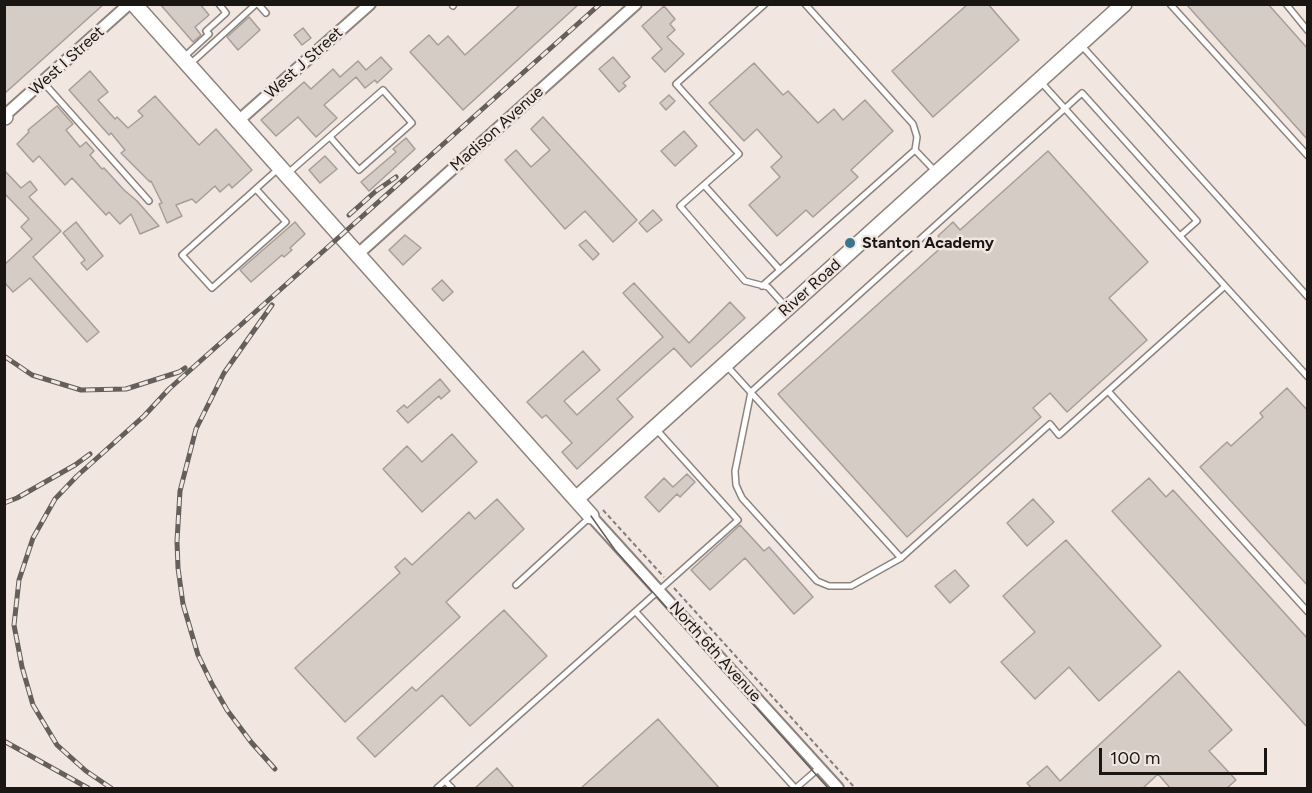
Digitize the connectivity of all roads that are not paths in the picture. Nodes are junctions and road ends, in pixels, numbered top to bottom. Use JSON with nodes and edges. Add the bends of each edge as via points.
{"nodes":[{"id":1,"x":132,"y":4,"type":"edge"},
{"id":2,"x":219,"y":4,"type":"edge"},
{"id":3,"x":257,"y":4,"type":"edge"},
{"id":4,"x":370,"y":4,"type":"edge"},
{"id":5,"x":636,"y":4,"type":"edge"},
{"id":6,"x":765,"y":4,"type":"edge"},
{"id":7,"x":805,"y":4,"type":"edge"},
{"id":8,"x":1124,"y":4,"type":"edge"},
{"id":9,"x":1170,"y":4,"type":"edge"},
{"id":10,"x":1286,"y":4,"type":"edge"},
{"id":11,"x":266,"y":13,"type":"dead end"},
{"id":12,"x":1308,"y":31,"type":"edge"},
{"id":13,"x":1080,"y":44,"type":"junction"},
{"id":14,"x":184,"y":62,"type":"junction"},
{"id":15,"x":1040,"y":80,"type":"junction"},
{"id":16,"x":44,"y":82,"type":"junction"},
{"id":17,"x":1065,"y":109,"type":"junction"},
{"id":18,"x":5,"y":117,"type":"edge"},
{"id":19,"x":237,"y":122,"type":"junction"},
{"id":20,"x":330,"y":137,"type":"junction"},
{"id":21,"x":915,"y":150,"type":"junction"},
{"id":22,"x":1308,"y":156,"type":"edge"},
{"id":23,"x":282,"y":172,"type":"junction"},
{"id":24,"x":937,"y":173,"type":"junction"},
{"id":25,"x":704,"y":185,"type":"junction"},
{"id":26,"x":256,"y":189,"type":"junction"},
{"id":27,"x":149,"y":201,"type":"dead end"},
{"id":28,"x":1180,"y":236,"type":"junction"},
{"id":29,"x":358,"y":254,"type":"junction"},
{"id":30,"x":780,"y":270,"type":"junction"},
{"id":31,"x":762,"y":286,"type":"junction"},
{"id":32,"x":1225,"y":286,"type":"junction"},
{"id":33,"x":1308,"y":297,"type":"edge"},
{"id":34,"x":787,"y":308,"type":"junction"},
{"id":35,"x":725,"y":364,"type":"junction"},
{"id":36,"x":1308,"y":377,"type":"edge"},
{"id":37,"x":751,"y":392,"type":"junction"},
{"id":38,"x":1108,"y":392,"type":"junction"},
{"id":39,"x":655,"y":427,"type":"junction"},
{"id":40,"x":576,"y":499,"type":"junction"},
{"id":41,"x":591,"y":516,"type":"junction"},
{"id":42,"x":901,"y":558,"type":"junction"},
{"id":43,"x":516,"y":585,"type":"dead end"},
{"id":44,"x":660,"y":591,"type":"junction"},
{"id":45,"x":636,"y":612,"type":"junction"},
{"id":46,"x":1308,"y":612,"type":"edge"},
{"id":47,"x":819,"y":768,"type":"junction"},
{"id":48,"x":445,"y":781,"type":"junction"},
{"id":49,"x":437,"y":789,"type":"edge"},
{"id":50,"x":452,"y":789,"type":"edge"},
{"id":51,"x":795,"y":789,"type":"edge"},
{"id":52,"x":838,"y":789,"type":"edge"}],
"edges":[{"from":1,"to":14,"type":"street"},
{"from":1,"to":16,"type":"street","name":"West I Street"},
{"from":2,"to":14,"type":"lane","via":[[226,13],[206,31],[209,34]]},
{"from":3,"to":11,"type":"lane"},
{"from":3,"to":14,"type":"lane"},
{"from":4,"to":19,"type":"street","name":"West J Street"},
{"from":5,"to":29,"type":"street","name":"Madison Avenue"},
{"from":6,"to":25,"type":"lane","via":[[676,84],[739,154]]},
{"from":7,"to":21,"type":"lane","via":[[913,124]]},
{"from":8,"to":13,"type":"street","name":"River Road"},
{"from":9,"to":22,"type":"lane"},
{"from":10,"to":12,"type":"lane"},
{"from":13,"to":15,"type":"street","name":"River Road"},
{"from":13,"to":33,"type":"lane"},
{"from":14,"to":19,"type":"street"},
{"from":15,"to":17,"type":"lane"},
{"from":15,"to":24,"type":"street","name":"River Road"},
{"from":16,"to":18,"type":"street","name":"West I Street"},
{"from":16,"to":27,"type":"lane"},
{"from":17,"to":28,"type":"lane"},
{"from":17,"to":28,"type":"lane","via":[[1082,93],[1197,221]]},
{"from":17,"to":37,"type":"lane"},
{"from":19,"to":23,"type":"street"},
{"from":20,"to":20,"type":"lane","via":[[383,90],[412,123],[359,170]]},
{"from":20,"to":23,"type":"lane"},
{"from":21,"to":24,"type":"lane"},
{"from":21,"to":30,"type":"lane"},
{"from":23,"to":26,"type":"lane"},
{"from":23,"to":29,"type":"street"},
{"from":24,"to":34,"type":"street","name":"River Road"},
{"from":25,"to":30,"type":"lane"},
{"from":25,"to":31,"type":"lane","via":[[680,206],[745,281]]},
{"from":26,"to":26,"type":"lane","via":[[182,255],[212,288],[286,222]]},
{"from":28,"to":32,"type":"lane"},
{"from":29,"to":40,"type":"street"},
{"from":30,"to":31,"type":"lane"},
{"from":31,"to":34,"type":"lane","via":[[768,287]]},
{"from":32,"to":36,"type":"lane"},
{"from":32,"to":38,"type":"lane"},
{"from":34,"to":35,"type":"street","name":"River Road"},
{"from":35,"to":37,"type":"lane"},
{"from":35,"to":39,"type":"street","name":"River Road"},
{"from":37,"to":42,"type":"lane"},
{"from":37,"to":42,"type":"lane","via":[[735,471],[742,498],[817,581],[829,586],[850,586]]},
{"from":38,"to":42,"type":"lane","via":[[1059,435],[1050,424]]},
{"from":38,"to":46,"type":"lane"},
{"from":39,"to":40,"type":"street","name":"River Road"},
{"from":39,"to":44,"type":"lane","via":[[738,520]]},
{"from":40,"to":41,"type":"street"},
{"from":41,"to":43,"type":"lane"},
{"from":41,"to":44,"type":"street","name":"North 6th Avenue"},
{"from":44,"to":45,"type":"lane"},
{"from":44,"to":47,"type":"street","name":"North 6th Avenue"},
{"from":45,"to":48,"type":"lane"},
{"from":45,"to":51,"type":"lane"},
{"from":47,"to":51,"type":"lane"},
{"from":47,"to":52,"type":"street","name":"North 6th Avenue"},
{"from":48,"to":49,"type":"lane"},
{"from":48,"to":50,"type":"lane"}]}
